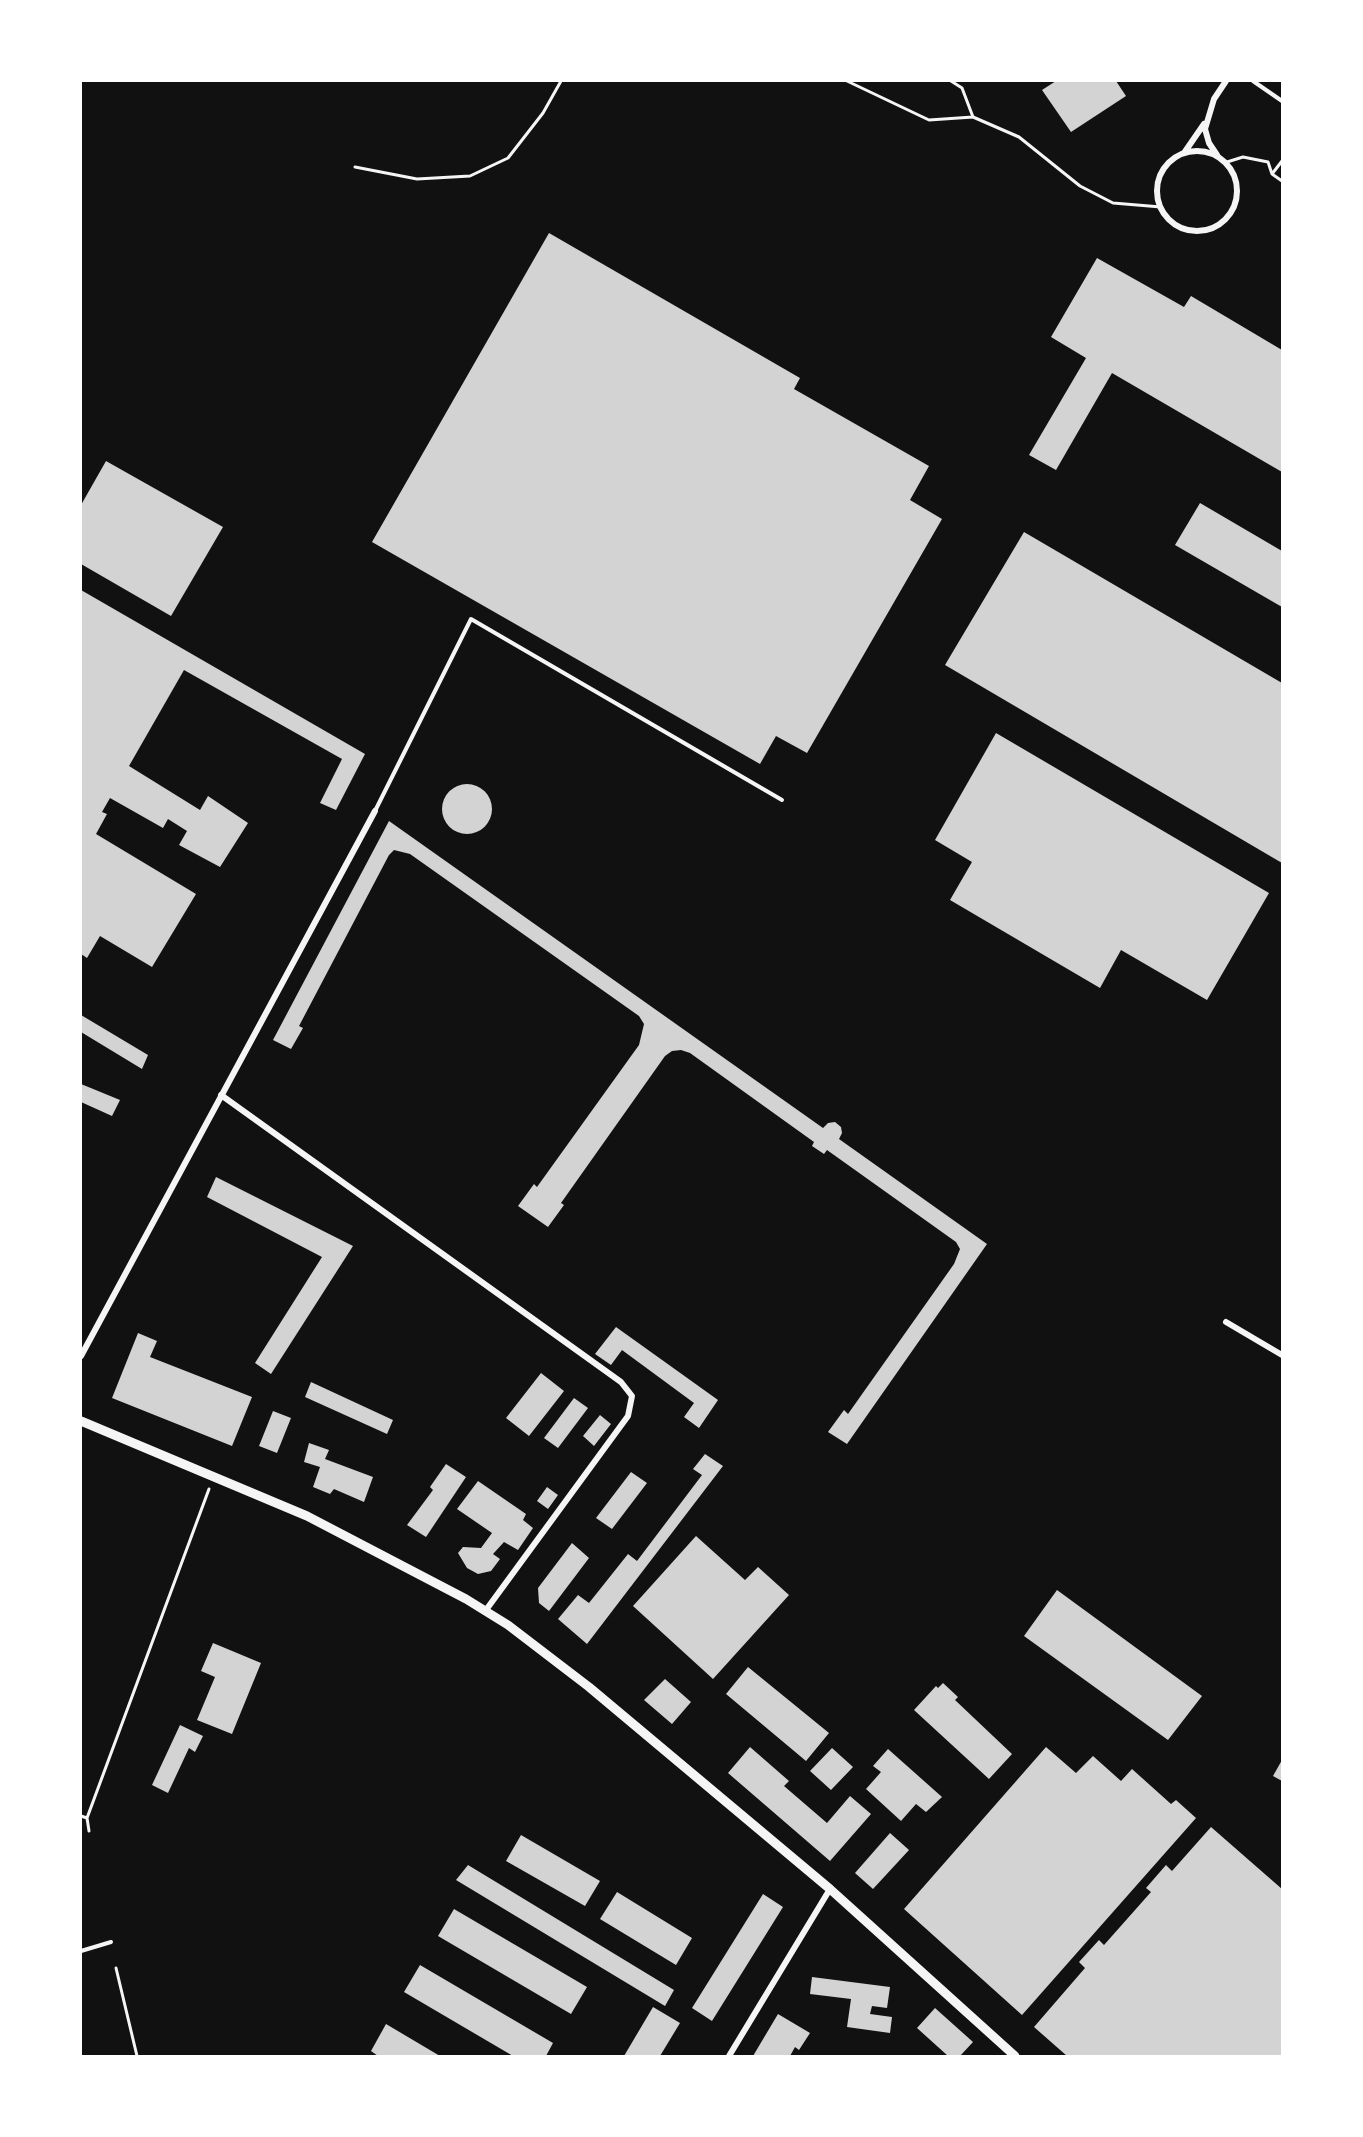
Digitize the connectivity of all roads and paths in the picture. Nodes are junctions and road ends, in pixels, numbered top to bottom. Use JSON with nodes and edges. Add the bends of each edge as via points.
{"nodes":[{"id":1,"x":561,"y":81,"type":"edge"},
{"id":2,"x":847,"y":81,"type":"edge"},
{"id":3,"x":951,"y":81,"type":"edge"},
{"id":4,"x":1226,"y":81,"type":"edge"},
{"id":5,"x":1253,"y":81,"type":"edge"},
{"id":6,"x":1282,"y":101,"type":"edge"},
{"id":7,"x":973,"y":117,"type":"junction"},
{"id":8,"x":1206,"y":122,"type":"junction"},
{"id":9,"x":1183,"y":153,"type":"junction"},
{"id":10,"x":1217,"y":156,"type":"junction"},
{"id":11,"x":1282,"y":161,"type":"edge"},
{"id":12,"x":1226,"y":162,"type":"junction"},
{"id":13,"x":355,"y":167,"type":"dead end"},
{"id":14,"x":1272,"y":174,"type":"junction"},
{"id":15,"x":1282,"y":181,"type":"edge"},
{"id":16,"x":1161,"y":207,"type":"junction"},
{"id":17,"x":782,"y":800,"type":"dead end"},
{"id":18,"x":375,"y":811,"type":"joint"},
{"id":19,"x":221,"y":1095,"type":"junction"},
{"id":20,"x":1226,"y":1322,"type":"dead end"},
{"id":21,"x":1282,"y":1355,"type":"edge"},
{"id":22,"x":81,"y":1356,"type":"edge"},
{"id":23,"x":81,"y":1422,"type":"edge"},
{"id":24,"x":214,"y":1476,"type":"junction"},
{"id":25,"x":486,"y":1610,"type":"junction"},
{"id":26,"x":81,"y":1816,"type":"edge"},
{"id":27,"x":87,"y":1818,"type":"junction"},
{"id":28,"x":89,"y":1831,"type":"dead end"},
{"id":29,"x":830,"y":1889,"type":"junction"},
{"id":30,"x":111,"y":1942,"type":"dead end"},
{"id":31,"x":81,"y":1951,"type":"edge"},
{"id":32,"x":116,"y":1968,"type":"dead end"},
{"id":33,"x":137,"y":2056,"type":"edge"},
{"id":34,"x":729,"y":2056,"type":"edge"},
{"id":35,"x":1015,"y":2056,"type":"edge"}],
"edges":[{"from":1,"to":13,"type":"path","via":[[543,113],[508,158],[470,176],[417,179]]},
{"from":2,"to":7,"type":"path","via":[[928,120]]},
{"from":3,"to":7,"type":"path","via":[[962,88]]},
{"from":4,"to":8,"type":"street"},
{"from":5,"to":6,"type":"lane"},
{"from":7,"to":16,"type":"path","via":[[1019,137],[1080,186],[1113,203]]},
{"from":8,"to":9,"type":"street"},
{"from":8,"to":10,"type":"street","via":[[1207,139]]},
{"from":9,"to":10,"type":"street","via":[[1206,151]]},
{"from":9,"to":16,"type":"street","via":[[1163,170],[1157,195]]},
{"from":10,"to":12,"type":"street"},
{"from":11,"to":14,"type":"path"},
{"from":12,"to":14,"type":"path","via":[[1243,157],[1268,162]]},
{"from":12,"to":16,"type":"street","via":[[1237,182],[1238,195],[1227,219],[1204,231],[1178,226]]},
{"from":14,"to":15,"type":"path"},
{"from":17,"to":18,"type":"lane","via":[[471,619]]},
{"from":18,"to":19,"type":"street"},
{"from":19,"to":22,"type":"street"},
{"from":19,"to":25,"type":"street","via":[[621,1382],[632,1396],[628,1416]]},
{"from":20,"to":21,"type":"street"},
{"from":23,"to":24,"type":"street"},
{"from":24,"to":25,"type":"street","via":[[328,1526]]},
{"from":24,"to":27,"type":"path"},
{"from":25,"to":29,"type":"street","via":[[560,1663]]},
{"from":26,"to":27,"type":"path"},
{"from":27,"to":28,"type":"path"},
{"from":29,"to":34,"type":"street"},
{"from":29,"to":35,"type":"street"},
{"from":30,"to":31,"type":"lane"},
{"from":32,"to":33,"type":"path"}]}
